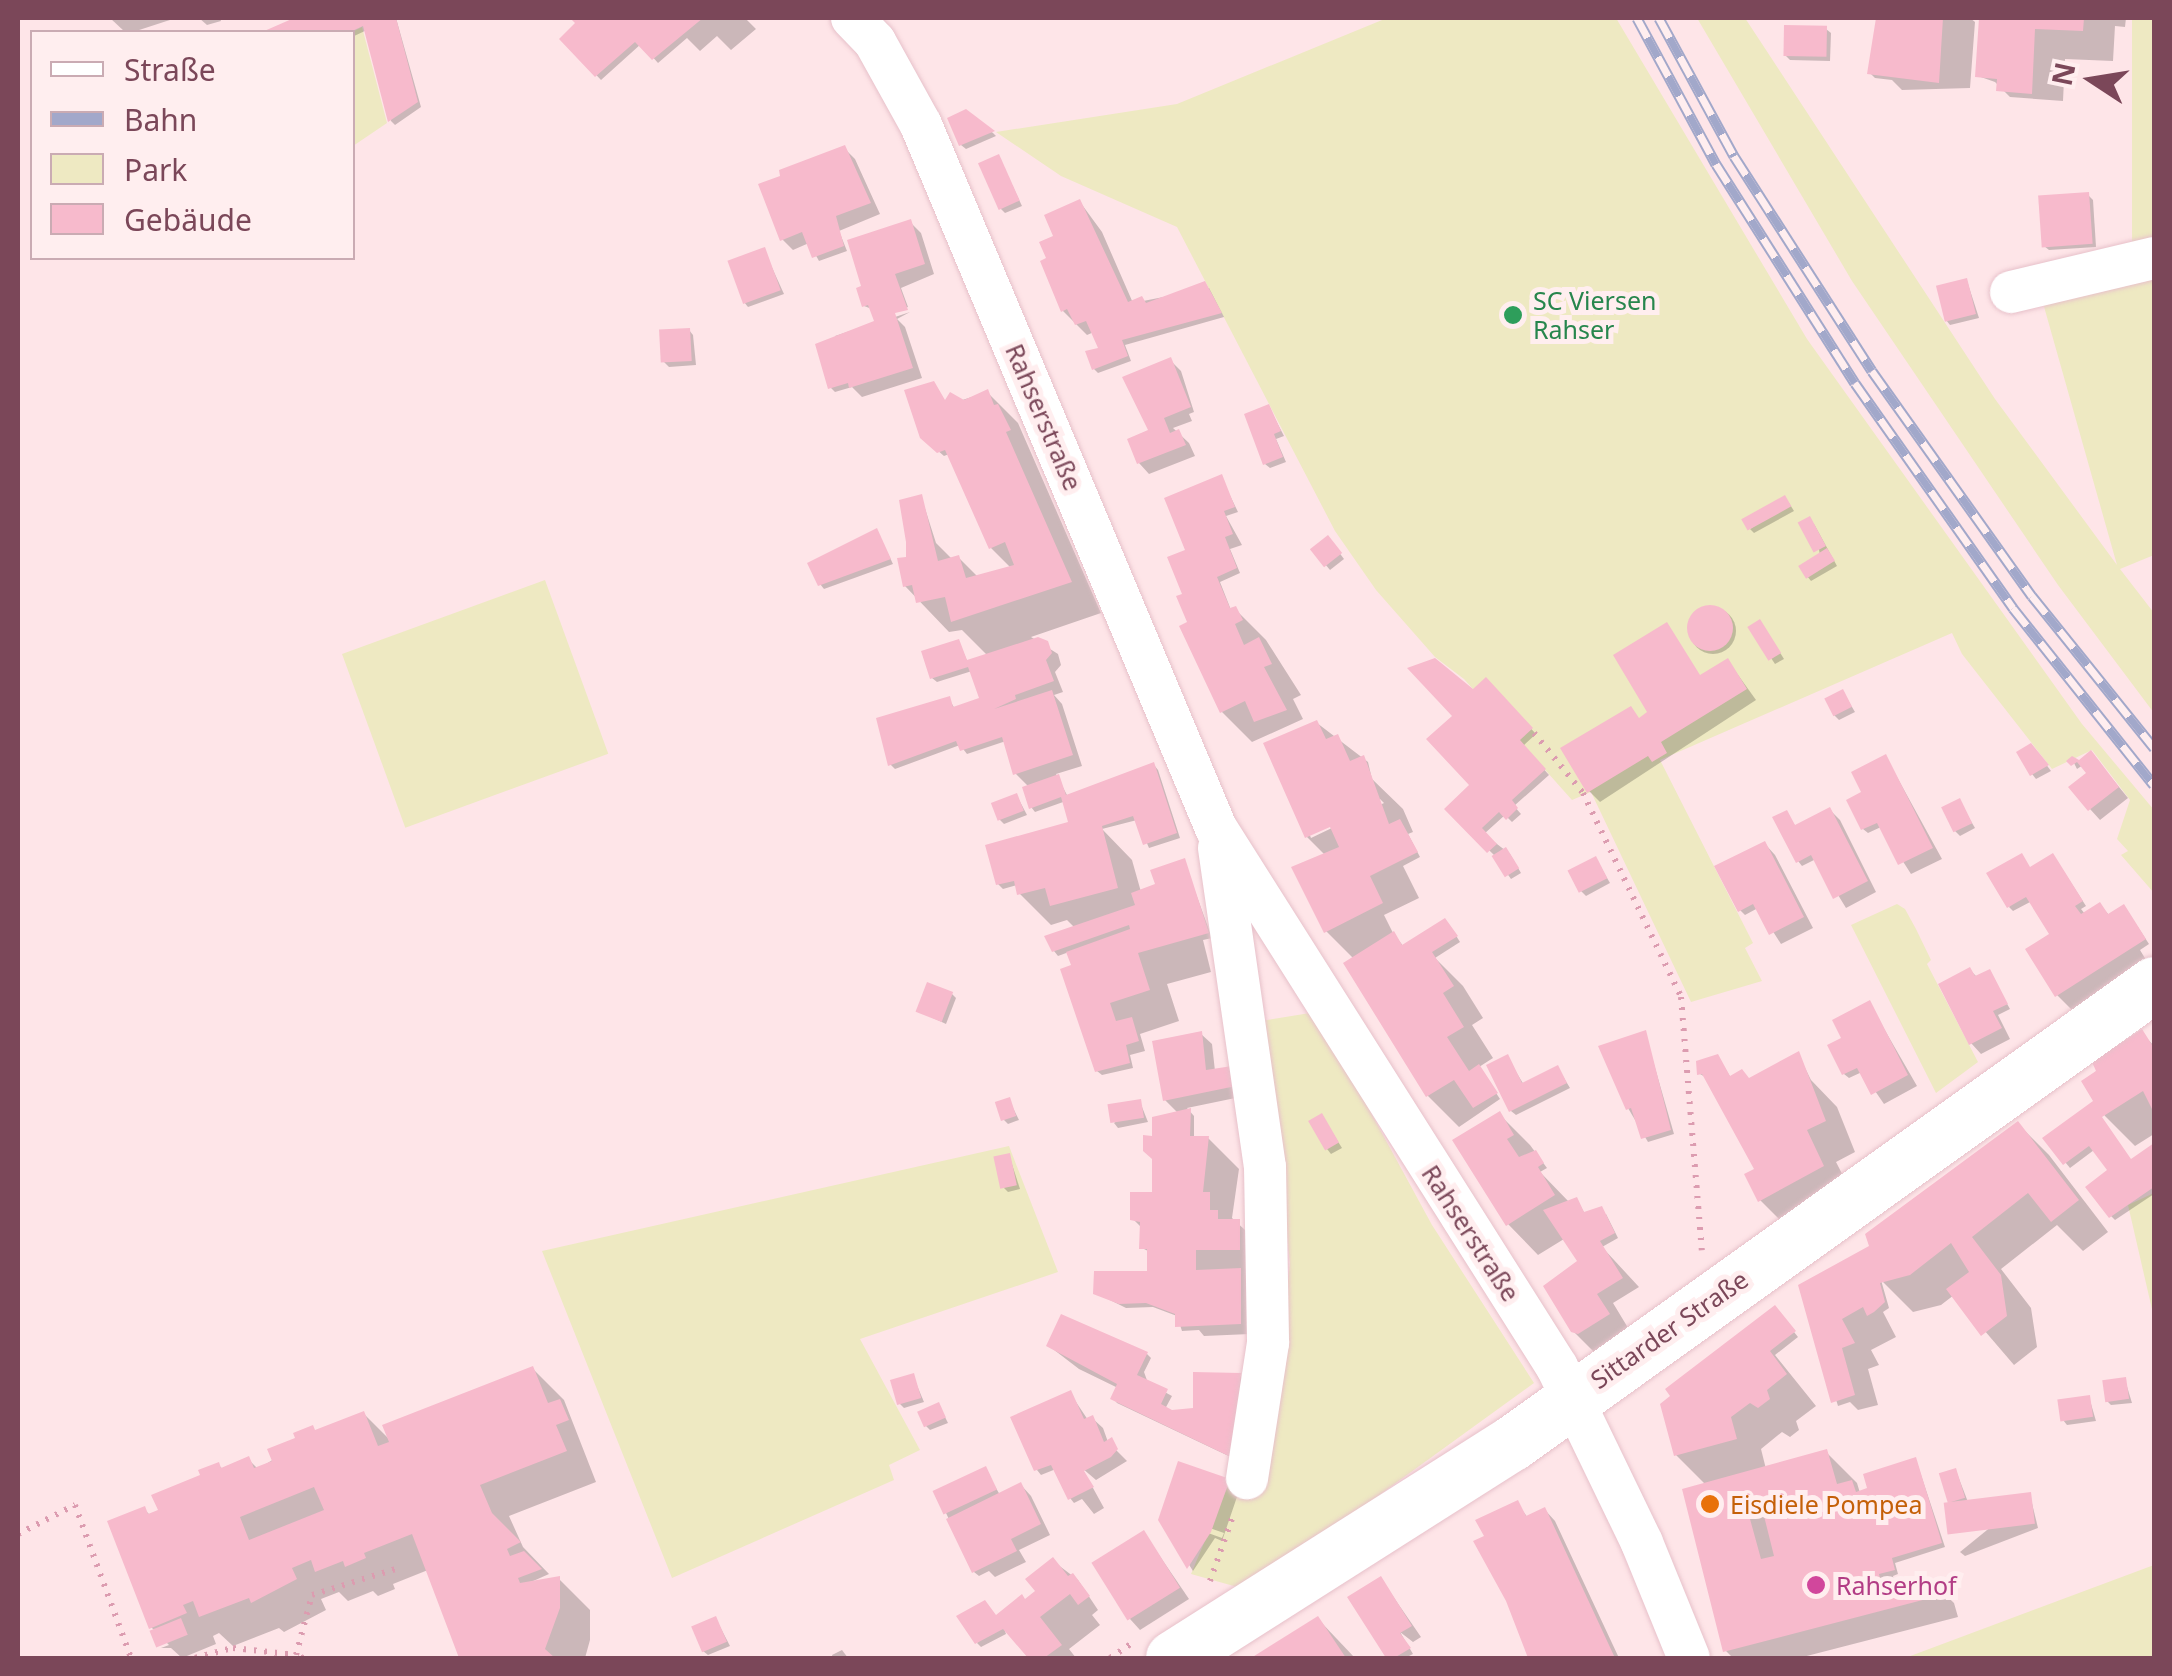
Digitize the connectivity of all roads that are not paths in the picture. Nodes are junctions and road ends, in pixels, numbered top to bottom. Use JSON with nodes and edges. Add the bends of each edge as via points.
{"nodes":[{"id":1,"x":852,"y":18,"type":"edge"},
{"id":2,"x":2154,"y":258,"type":"edge"},
{"id":3,"x":2011,"y":292,"type":"dead end"},
{"id":4,"x":1216,"y":828,"type":"junction"},
{"id":5,"x":2154,"y":984,"type":"edge"},
{"id":6,"x":1572,"y":1398,"type":"junction"},
{"id":7,"x":1248,"y":1478,"type":"road end"},
{"id":8,"x":1173,"y":1658,"type":"edge"},
{"id":9,"x":1689,"y":1658,"type":"edge"}],
"edges":[{"from":1,"to":4,"type":"street","name":"Rahserstraße","via":[[874,42],[921,125]]},
{"from":2,"to":3,"type":"street"},
{"from":4,"to":6,"type":"street","name":"Rahserstraße"},
{"from":4,"to":7,"type":"street","name":"Rahserstraße","via":[[1265,1167],[1268,1343]]},
{"from":5,"to":6,"type":"street","name":"Sittarder Straße"},
{"from":6,"to":8,"type":"street","name":"Sittarder Straße","via":[[1512,1444]]},
{"from":6,"to":9,"type":"street","name":"Rahserstraße"}]}
